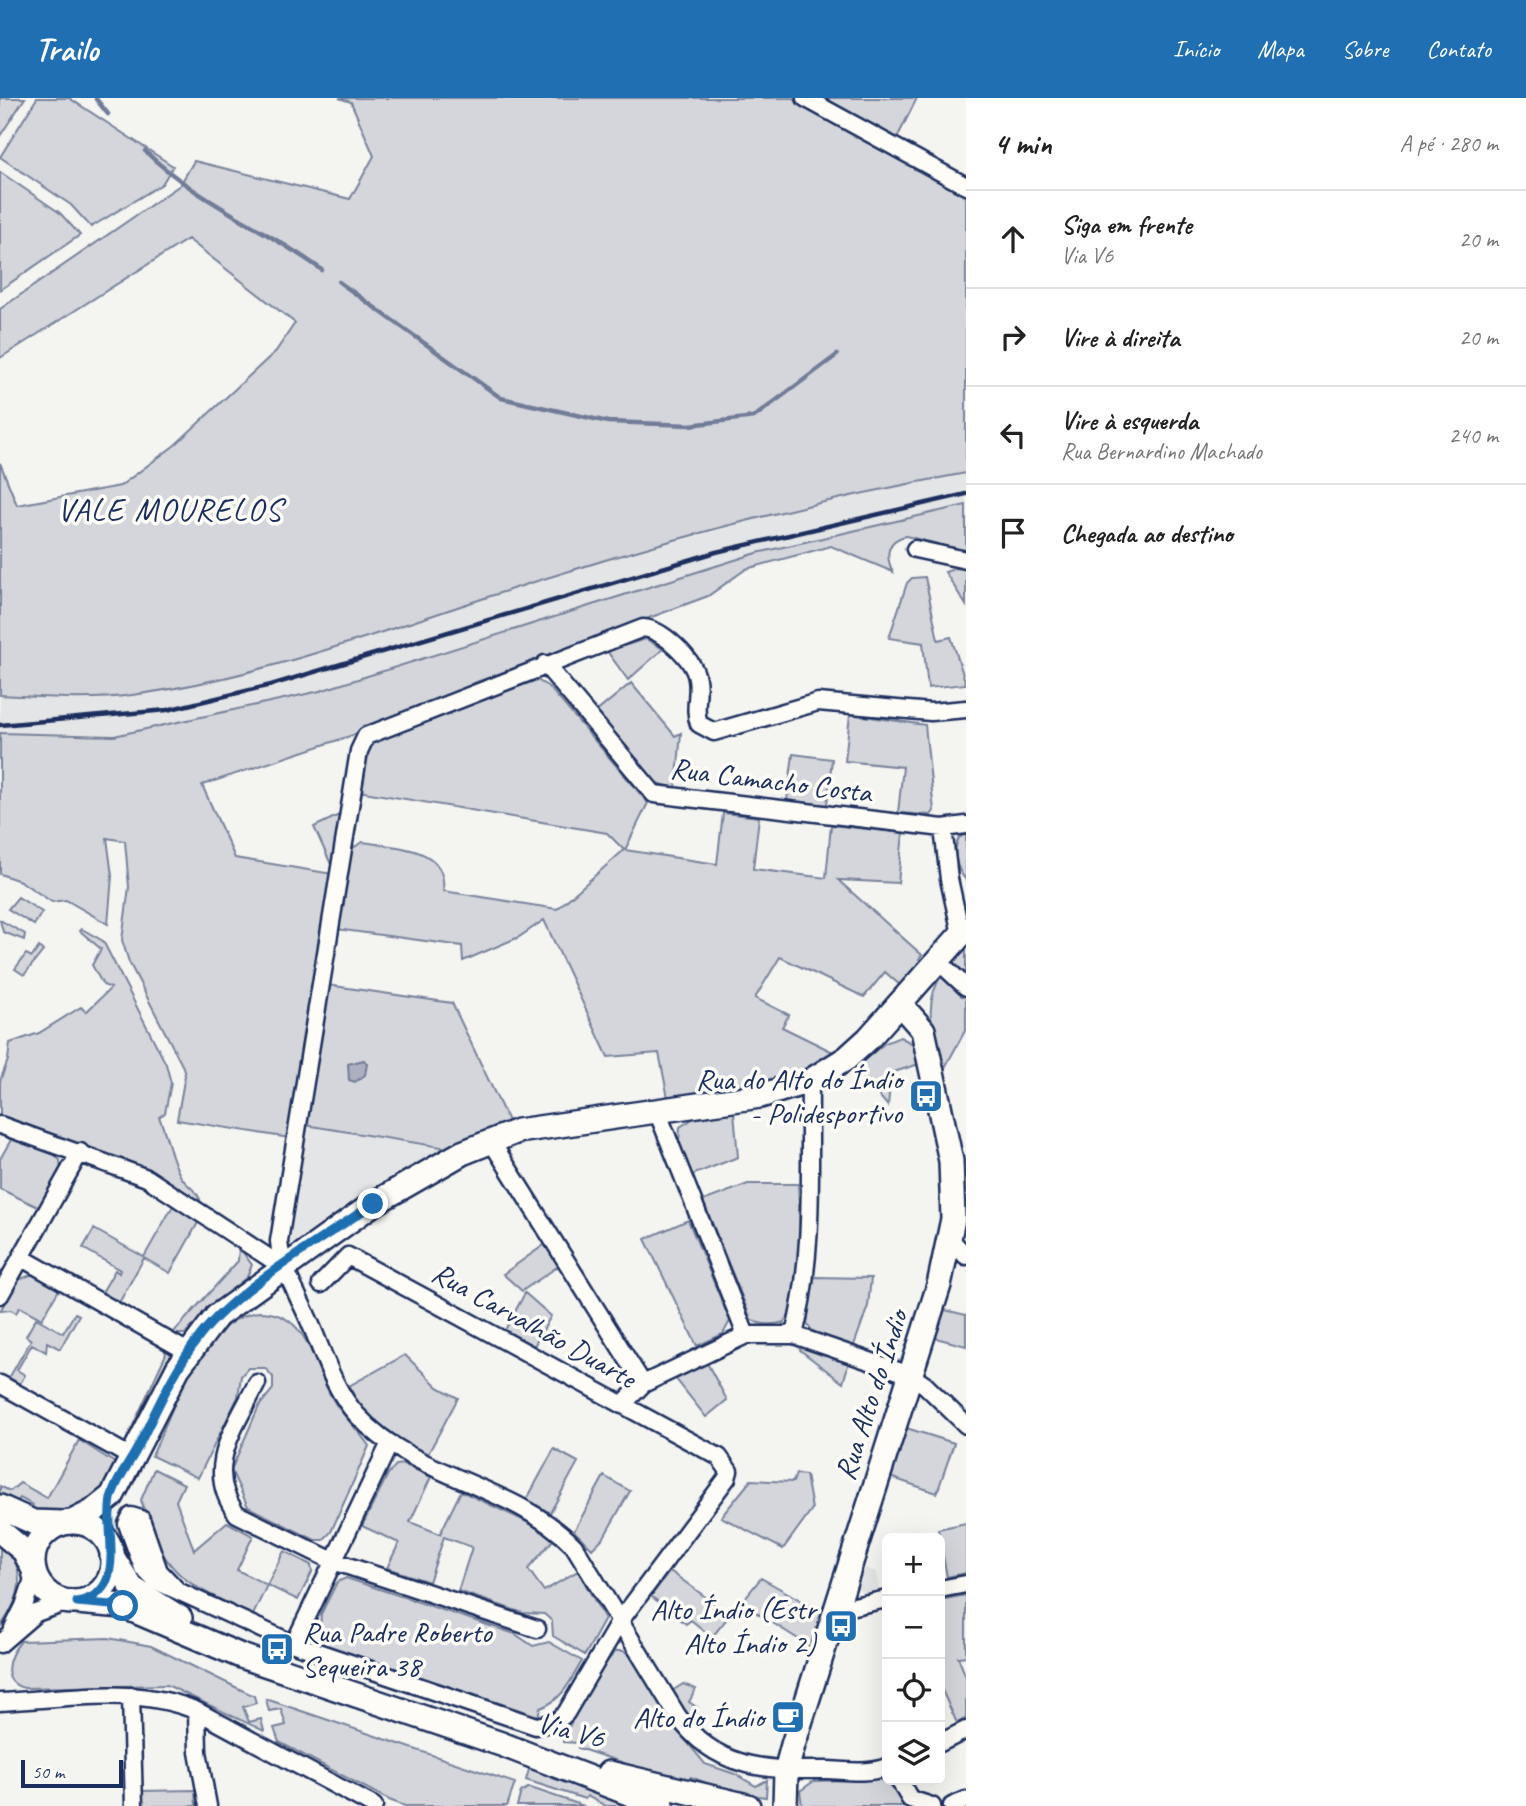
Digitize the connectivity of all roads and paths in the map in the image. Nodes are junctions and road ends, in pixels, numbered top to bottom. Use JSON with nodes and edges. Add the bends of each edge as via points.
{"nodes":[{"id":1,"x":805,"y":98,"type":"edge"},
{"id":2,"x":966,"y":186,"type":"edge"},
{"id":3,"x":915,"y":549,"type":"dead end"},
{"id":4,"x":966,"y":561,"type":"edge"},
{"id":5,"x":545,"y":664,"type":"junction"},
{"id":6,"x":966,"y":709,"type":"edge"},
{"id":7,"x":966,"y":825,"type":"edge"},
{"id":8,"x":943,"y":828,"type":"junction"},
{"id":9,"x":949,"y":878,"type":"junction"},
{"id":10,"x":966,"y":895,"type":"edge"},
{"id":11,"x":963,"y":932,"type":"edge"},
{"id":12,"x":938,"y":961,"type":"junction"},
{"id":13,"x":966,"y":987,"type":"edge"},
{"id":14,"x":901,"y":1005,"type":"junction"},
{"id":15,"x":810,"y":1081,"type":"junction"},
{"id":16,"x":657,"y":1111,"type":"junction"},
{"id":17,"x":0,"y":1125,"type":"edge"},
{"id":18,"x":491,"y":1140,"type":"junction"},
{"id":19,"x":80,"y":1152,"type":"junction"},
{"id":20,"x":960,"y":1180,"type":"edge"},
{"id":21,"x":958,"y":1248,"type":"edge"},
{"id":22,"x":22,"y":1258,"type":"junction"},
{"id":23,"x":284,"y":1267,"type":"junction"},
{"id":24,"x":321,"y":1284,"type":"dead end"},
{"id":25,"x":0,"y":1295,"type":"edge"},
{"id":26,"x":746,"y":1335,"type":"junction"},
{"id":27,"x":794,"y":1335,"type":"junction"},
{"id":28,"x":188,"y":1352,"type":"junction"},
{"id":29,"x":910,"y":1376,"type":"junction"},
{"id":30,"x":257,"y":1383,"type":"dead end"},
{"id":31,"x":0,"y":1384,"type":"edge"},
{"id":32,"x":643,"y":1384,"type":"junction"},
{"id":33,"x":622,"y":1405,"type":"junction"},
{"id":34,"x":966,"y":1425,"type":"edge"},
{"id":35,"x":389,"y":1445,"type":"junction"},
{"id":36,"x":133,"y":1458,"type":"junction"},
{"id":37,"x":111,"y":1496,"type":"junction"},
{"id":38,"x":0,"y":1507,"type":"edge"},
{"id":39,"x":69,"y":1522,"type":"junction"},
{"id":40,"x":0,"y":1531,"type":"edge"},
{"id":41,"x":111,"y":1553,"type":"junction"},
{"id":42,"x":333,"y":1561,"type":"junction"},
{"id":43,"x":149,"y":1564,"type":"dead end"},
{"id":44,"x":34,"y":1571,"type":"junction"},
{"id":45,"x":966,"y":1584,"type":"edge"},
{"id":46,"x":945,"y":1588,"type":"edge"},
{"id":47,"x":882,"y":1601,"type":"edge"},
{"id":48,"x":72,"y":1602,"type":"junction"},
{"id":49,"x":835,"y":1609,"type":"junction"},
{"id":50,"x":620,"y":1621,"type":"junction"},
{"id":51,"x":537,"y":1629,"type":"dead end"},
{"id":52,"x":5,"y":1639,"type":"edge"},
{"id":53,"x":294,"y":1644,"type":"junction"},
{"id":54,"x":252,"y":1659,"type":"junction"},
{"id":55,"x":131,"y":1696,"type":"junction"},
{"id":56,"x":0,"y":1702,"type":"edge"},
{"id":57,"x":197,"y":1711,"type":"junction"},
{"id":58,"x":966,"y":1730,"type":"edge"},
{"id":59,"x":945,"y":1740,"type":"edge"},
{"id":60,"x":501,"y":1744,"type":"junction"},
{"id":61,"x":882,"y":1768,"type":"edge"},
{"id":62,"x":786,"y":1771,"type":"junction"},
{"id":63,"x":902,"y":1785,"type":"edge"},
{"id":64,"x":966,"y":1800,"type":"edge"},
{"id":65,"x":134,"y":1806,"type":"edge"},
{"id":66,"x":208,"y":1806,"type":"edge"},
{"id":67,"x":374,"y":1806,"type":"edge"},
{"id":68,"x":662,"y":1806,"type":"edge"},
{"id":69,"x":748,"y":1806,"type":"edge"},
{"id":70,"x":785,"y":1806,"type":"edge"},
{"id":71,"x":932,"y":1806,"type":"edge"},
{"id":72,"x":951,"y":1806,"type":"edge"}],
"edges":[{"from":1,"to":2,"type":"street"},
{"from":3,"to":4,"type":"street"},
{"from":5,"to":6,"type":"street","via":[[626,633],[654,629],[696,674],[696,716],[699,724],[714,732],[818,702],[931,712]]},
{"from":5,"to":8,"type":"street","name":"Rua Camacho Costa","via":[[654,794]]},
{"from":5,"to":23,"type":"street","via":[[371,732],[361,742],[279,1241]]},
{"from":7,"to":8,"type":"street","name":"Rua Camacho Costa"},
{"from":8,"to":9,"type":"street"},
{"from":9,"to":10,"type":"street"},
{"from":9,"to":11,"type":"street"},
{"from":11,"to":12,"type":"main road"},
{"from":12,"to":13,"type":"street"},
{"from":12,"to":14,"type":"main road"},
{"from":14,"to":15,"type":"main road","via":[[847,1058]]},
{"from":14,"to":20,"type":"main road","name":"Rua Alto do Índio","via":[[923,1030]]},
{"from":15,"to":16,"type":"main road","via":[[760,1096]]},
{"from":15,"to":27,"type":"street","via":[[807,1242]]},
{"from":16,"to":18,"type":"main road","via":[[542,1127]]},
{"from":16,"to":26,"type":"street"},
{"from":17,"to":19,"type":"street"},
{"from":18,"to":23,"type":"main road","via":[[373,1204]]},
{"from":18,"to":32,"type":"street"},
{"from":19,"to":22,"type":"street"},
{"from":19,"to":23,"type":"street","via":[[159,1184]]},
{"from":20,"to":21,"type":"main road","name":"Rua Alto do Índio"},
{"from":21,"to":29,"type":"main road","name":"Rua Alto do Índio"},
{"from":22,"to":25,"type":"street"},
{"from":22,"to":28,"type":"street"},
{"from":23,"to":28,"type":"main road","via":[[217,1316]]},
{"from":23,"to":35,"type":"street","via":[[343,1396]]},
{"from":24,"to":33,"type":"street","name":"Rua Carvalhão Duarte","via":[[348,1256]]},
{"from":26,"to":27,"type":"street"},
{"from":26,"to":32,"type":"street"},
{"from":27,"to":29,"type":"street"},
{"from":28,"to":36,"type":"main road"},
{"from":29,"to":34,"type":"street"},
{"from":29,"to":49,"type":"main road","name":"Rua Alto do Índio"},
{"from":30,"to":42,"type":"street","via":[[220,1466],[232,1507],[245,1519]]},
{"from":31,"to":36,"type":"street"},
{"from":32,"to":33,"type":"street"},
{"from":33,"to":50,"type":"street","name":"Rua Carvalhão Duarte","via":[[719,1457],[729,1471]]},
{"from":35,"to":42,"type":"street"},
{"from":35,"to":50,"type":"street","via":[[551,1524],[574,1546]]},
{"from":36,"to":37,"type":"main road"},
{"from":37,"to":39,"type":"main road","via":[[92,1512]]},
{"from":37,"to":41,"type":"main road"},
{"from":38,"to":39,"type":"main road","via":[[33,1522]]},
{"from":39,"to":41,"type":"main road","via":[[96,1529]]},
{"from":39,"to":44,"type":"main road","via":[[38,1542]]},
{"from":40,"to":44,"type":"main road","via":[[24,1551]]},
{"from":41,"to":48,"type":"main road","via":[[111,1571],[102,1589]]},
{"from":41,"to":54,"type":"main road","name":"Via V6","via":[[126,1582],[141,1595]]},
{"from":42,"to":51,"type":"street"},
{"from":42,"to":53,"type":"street"},
{"from":43,"to":53,"type":"street","via":[[176,1589]]},
{"from":44,"to":48,"type":"main road","via":[[48,1593]]},
{"from":44,"to":52,"type":"street","via":[[24,1606]]},
{"from":45,"to":46,"type":"street"},
{"from":47,"to":49,"type":"street"},
{"from":48,"to":52,"type":"street","via":[[41,1610]]},
{"from":48,"to":54,"type":"main road","name":"Via V6","via":[[123,1606]]},
{"from":49,"to":62,"type":"main road","name":"Rua Alto do Índio"},
{"from":50,"to":53,"type":"street","via":[[566,1713],[556,1722],[536,1726]]},
{"from":50,"to":62,"type":"street","via":[[677,1716],[698,1741],[723,1758]]},
{"from":54,"to":60,"type":"main road","name":"Via V6"},
{"from":55,"to":56,"type":"street"},
{"from":55,"to":57,"type":"street","via":[[166,1700]]},
{"from":55,"to":65,"type":"street"},
{"from":57,"to":66,"type":"street","via":[[198,1752]]},
{"from":57,"to":67,"type":"street"},
{"from":58,"to":59,"type":"street"},
{"from":60,"to":68,"type":"main road","name":"Via V6"},
{"from":60,"to":69,"type":"main road","name":"Via V6"},
{"from":61,"to":62,"type":"street"},
{"from":62,"to":70,"type":"main road","name":"Rua Alto do Índio"},
{"from":63,"to":71,"type":"street","via":[[910,1798]]},
{"from":64,"to":72,"type":"street"}]}
